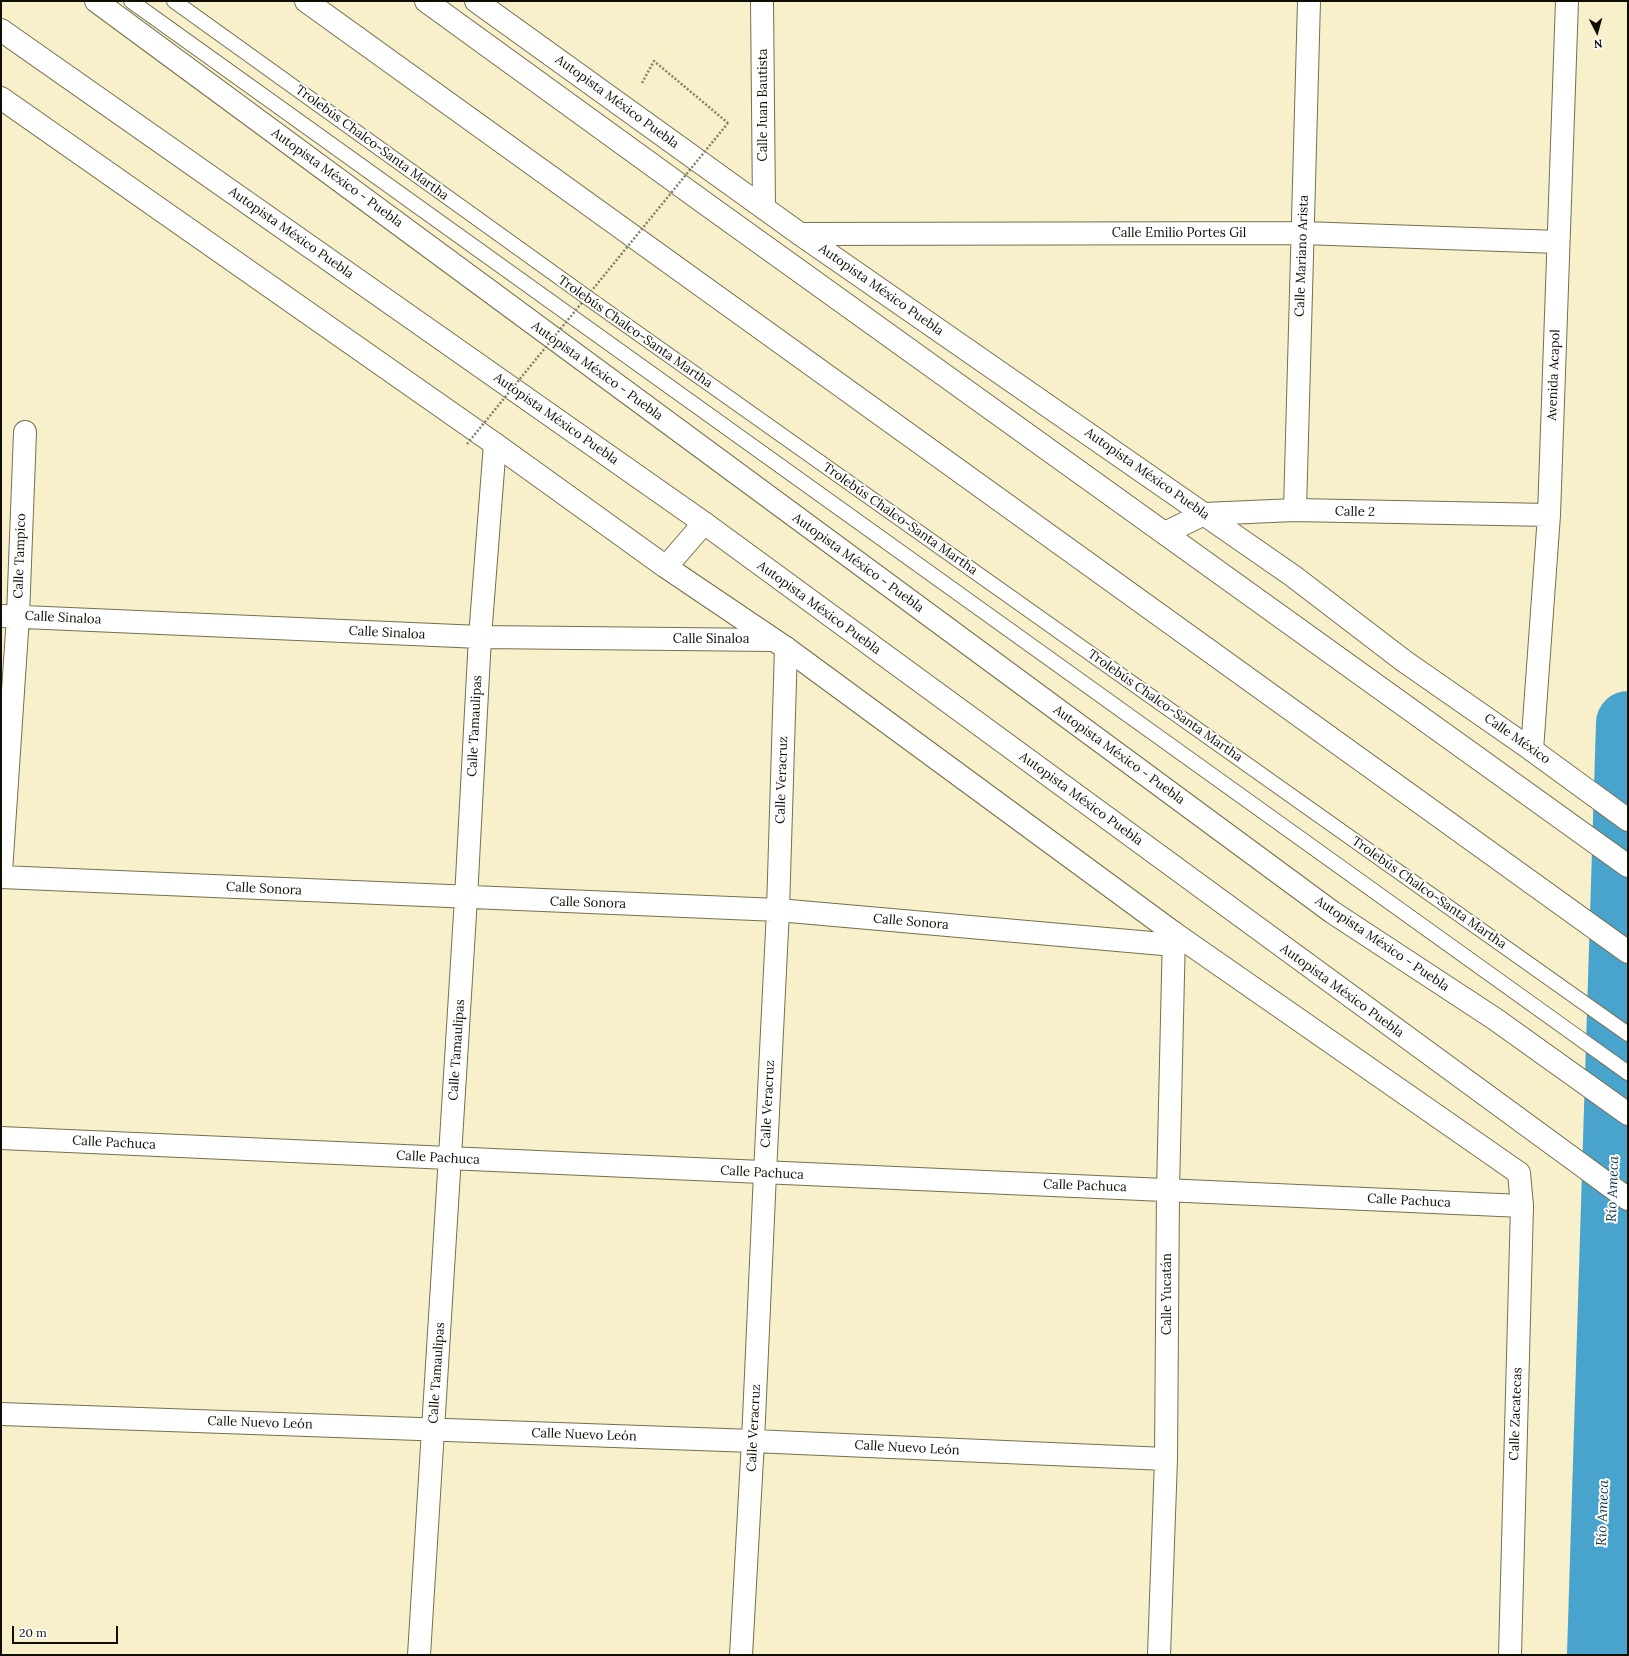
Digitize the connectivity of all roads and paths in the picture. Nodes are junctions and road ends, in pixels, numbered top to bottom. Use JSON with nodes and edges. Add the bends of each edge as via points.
{"nodes":[{"id":1,"x":96,"y":1,"type":"edge"},
{"id":2,"x":131,"y":1,"type":"edge"},
{"id":3,"x":174,"y":1,"type":"edge"},
{"id":4,"x":306,"y":1,"type":"edge"},
{"id":5,"x":426,"y":1,"type":"edge"},
{"id":6,"x":476,"y":1,"type":"edge"},
{"id":7,"x":762,"y":1,"type":"edge"},
{"id":8,"x":1309,"y":1,"type":"edge"},
{"id":9,"x":1567,"y":1,"type":"edge"},
{"id":10,"x":1,"y":30,"type":"edge"},
{"id":11,"x":654,"y":61,"type":"dead end"},
{"id":12,"x":1,"y":98,"type":"edge"},
{"id":13,"x":764,"y":208,"type":"junction"},
{"id":14,"x":1302,"y":233,"type":"junction"},
{"id":15,"x":800,"y":234,"type":"junction"},
{"id":16,"x":1558,"y":242,"type":"junction"},
{"id":17,"x":25,"y":432,"type":"dead end"},
{"id":18,"x":467,"y":444,"type":"dead end"},
{"id":19,"x":495,"y":444,"type":"junction"},
{"id":20,"x":1295,"y":510,"type":"junction"},
{"id":21,"x":1204,"y":514,"type":"junction"},
{"id":22,"x":1549,"y":516,"type":"junction"},
{"id":23,"x":704,"y":523,"type":"junction"},
{"id":24,"x":1165,"y":533,"type":"junction"},
{"id":25,"x":666,"y":567,"type":"junction"},
{"id":26,"x":9,"y":616,"type":"edge"},
{"id":27,"x":480,"y":637,"type":"junction"},
{"id":28,"x":779,"y":644,"type":"junction"},
{"id":29,"x":1404,"y":661,"type":"joint"},
{"id":30,"x":1538,"y":753,"type":"junction"},
{"id":31,"x":1628,"y":820,"type":"edge"},
{"id":32,"x":1628,"y":866,"type":"edge"},
{"id":33,"x":1,"y":872,"type":"edge"},
{"id":34,"x":1,"y":877,"type":"edge"},
{"id":35,"x":466,"y":898,"type":"junction"},
{"id":36,"x":778,"y":910,"type":"junction"},
{"id":37,"x":1174,"y":939,"type":"junction"},
{"id":38,"x":1628,"y":952,"type":"edge"},
{"id":39,"x":1628,"y":1034,"type":"edge"},
{"id":40,"x":1628,"y":1073,"type":"edge"},
{"id":41,"x":1628,"y":1114,"type":"edge"},
{"id":42,"x":1,"y":1138,"type":"edge"},
{"id":43,"x":450,"y":1158,"type":"junction"},
{"id":44,"x":764,"y":1173,"type":"junction"},
{"id":45,"x":1168,"y":1190,"type":"junction"},
{"id":46,"x":1628,"y":1199,"type":"edge"},
{"id":47,"x":1522,"y":1206,"type":"junction"},
{"id":48,"x":1,"y":1414,"type":"edge"},
{"id":49,"x":433,"y":1429,"type":"junction"},
{"id":50,"x":753,"y":1441,"type":"junction"},
{"id":51,"x":1166,"y":1459,"type":"junction"},
{"id":52,"x":419,"y":1655,"type":"edge"},
{"id":53,"x":740,"y":1655,"type":"edge"},
{"id":54,"x":1159,"y":1655,"type":"edge"},
{"id":55,"x":1510,"y":1655,"type":"edge"}],
"edges":[{"from":1,"to":41,"type":"main road","name":"Autopista México - Puebla","via":[[1332,912],[1494,1019]]},
{"from":2,"to":40,"type":"lane"},
{"from":3,"to":39,"type":"lane","name":"Trolebús Chalco-Santa Martha","via":[[588,299]]},
{"from":4,"to":38,"type":"main road"},
{"from":5,"to":24,"type":"main road"},
{"from":6,"to":13,"type":"main road","name":"Autopista México Puebla"},
{"from":7,"to":13,"type":"main road","name":"Calle Juan Bautista"},
{"from":8,"to":14,"type":"main road","name":"Calle Mariano Arista"},
{"from":9,"to":16,"type":"main road","name":"Avenida Acapol"},
{"from":10,"to":23,"type":"main road","name":"Autopista México Puebla"},
{"from":11,"to":18,"type":"path","bridge":true,"via":[[728,122]]},
{"from":12,"to":19,"type":"main road"},
{"from":13,"to":15,"type":"main road","name":"Autopista México Puebla"},
{"from":14,"to":15,"type":"main road","name":"Calle Emilio Portes Gil"},
{"from":14,"to":16,"type":"main road","name":"Calle Emilio Portes Gil"},
{"from":14,"to":20,"type":"main road","name":"Calle Mariano Arista"},
{"from":15,"to":21,"type":"main road","name":"Autopista México Puebla"},
{"from":16,"to":22,"type":"main road","name":"Avenida Acapol"},
{"from":17,"to":26,"type":"main road","name":"Calle Tampico"},
{"from":19,"to":25,"type":"main road"},
{"from":19,"to":27,"type":"main road","name":"Calle Tamaulipas"},
{"from":20,"to":21,"type":"main road","name":"Calle 2"},
{"from":20,"to":22,"type":"main road","name":"Calle 2"},
{"from":21,"to":24,"type":"main road","name":"Calle 2"},
{"from":21,"to":29,"type":"main road","name":"Autopista México Puebla","via":[[1293,576]]},
{"from":22,"to":30,"type":"main road","name":"Avenida Acapol"},
{"from":23,"to":25,"type":"main road"},
{"from":23,"to":46,"type":"main road","name":"Autopista México Puebla"},
{"from":24,"to":32,"type":"main road"},
{"from":25,"to":28,"type":"main road"},
{"from":26,"to":27,"type":"main road","name":"Calle Sinaloa"},
{"from":26,"to":33,"type":"main road","name":"Calle Tampico"},
{"from":27,"to":28,"type":"main road","name":"Calle Sinaloa"},
{"from":27,"to":35,"type":"main road","name":"Calle Tamaulipas"},
{"from":28,"to":36,"type":"main road","name":"Calle Veracruz"},
{"from":28,"to":37,"type":"main road"},
{"from":29,"to":30,"type":"main road","name":"Calle México"},
{"from":30,"to":31,"type":"main road","name":"Calle México"},
{"from":34,"to":35,"type":"main road","name":"Calle Sonora"},
{"from":35,"to":36,"type":"main road","name":"Calle Sonora"},
{"from":35,"to":43,"type":"main road","name":"Calle Tamaulipas"},
{"from":36,"to":37,"type":"main road","name":"Calle Sonora"},
{"from":36,"to":44,"type":"main road","name":"Calle Veracruz"},
{"from":37,"to":45,"type":"main road","name":"Calle Yucatán"},
{"from":37,"to":47,"type":"main road","name":"Calle Zacatecas","via":[[1519,1174]]},
{"from":42,"to":43,"type":"main road","name":"Calle Pachuca"},
{"from":43,"to":44,"type":"main road","name":"Calle Pachuca"},
{"from":43,"to":49,"type":"main road","name":"Calle Tamaulipas"},
{"from":44,"to":45,"type":"main road","name":"Calle Pachuca"},
{"from":44,"to":50,"type":"main road","name":"Calle Veracruz"},
{"from":45,"to":47,"type":"main road","name":"Calle Pachuca"},
{"from":45,"to":51,"type":"main road","name":"Calle Yucatán"},
{"from":47,"to":55,"type":"main road","name":"Calle Zacatecas"},
{"from":48,"to":49,"type":"main road","name":"Calle Nuevo León"},
{"from":49,"to":50,"type":"main road","name":"Calle Nuevo León"},
{"from":49,"to":52,"type":"main road","name":"Calle Tamaulipas"},
{"from":50,"to":51,"type":"main road","name":"Calle Nuevo León"},
{"from":50,"to":53,"type":"main road","name":"Calle Veracruz"},
{"from":51,"to":54,"type":"main road","name":"Calle Yucatán"}]}
